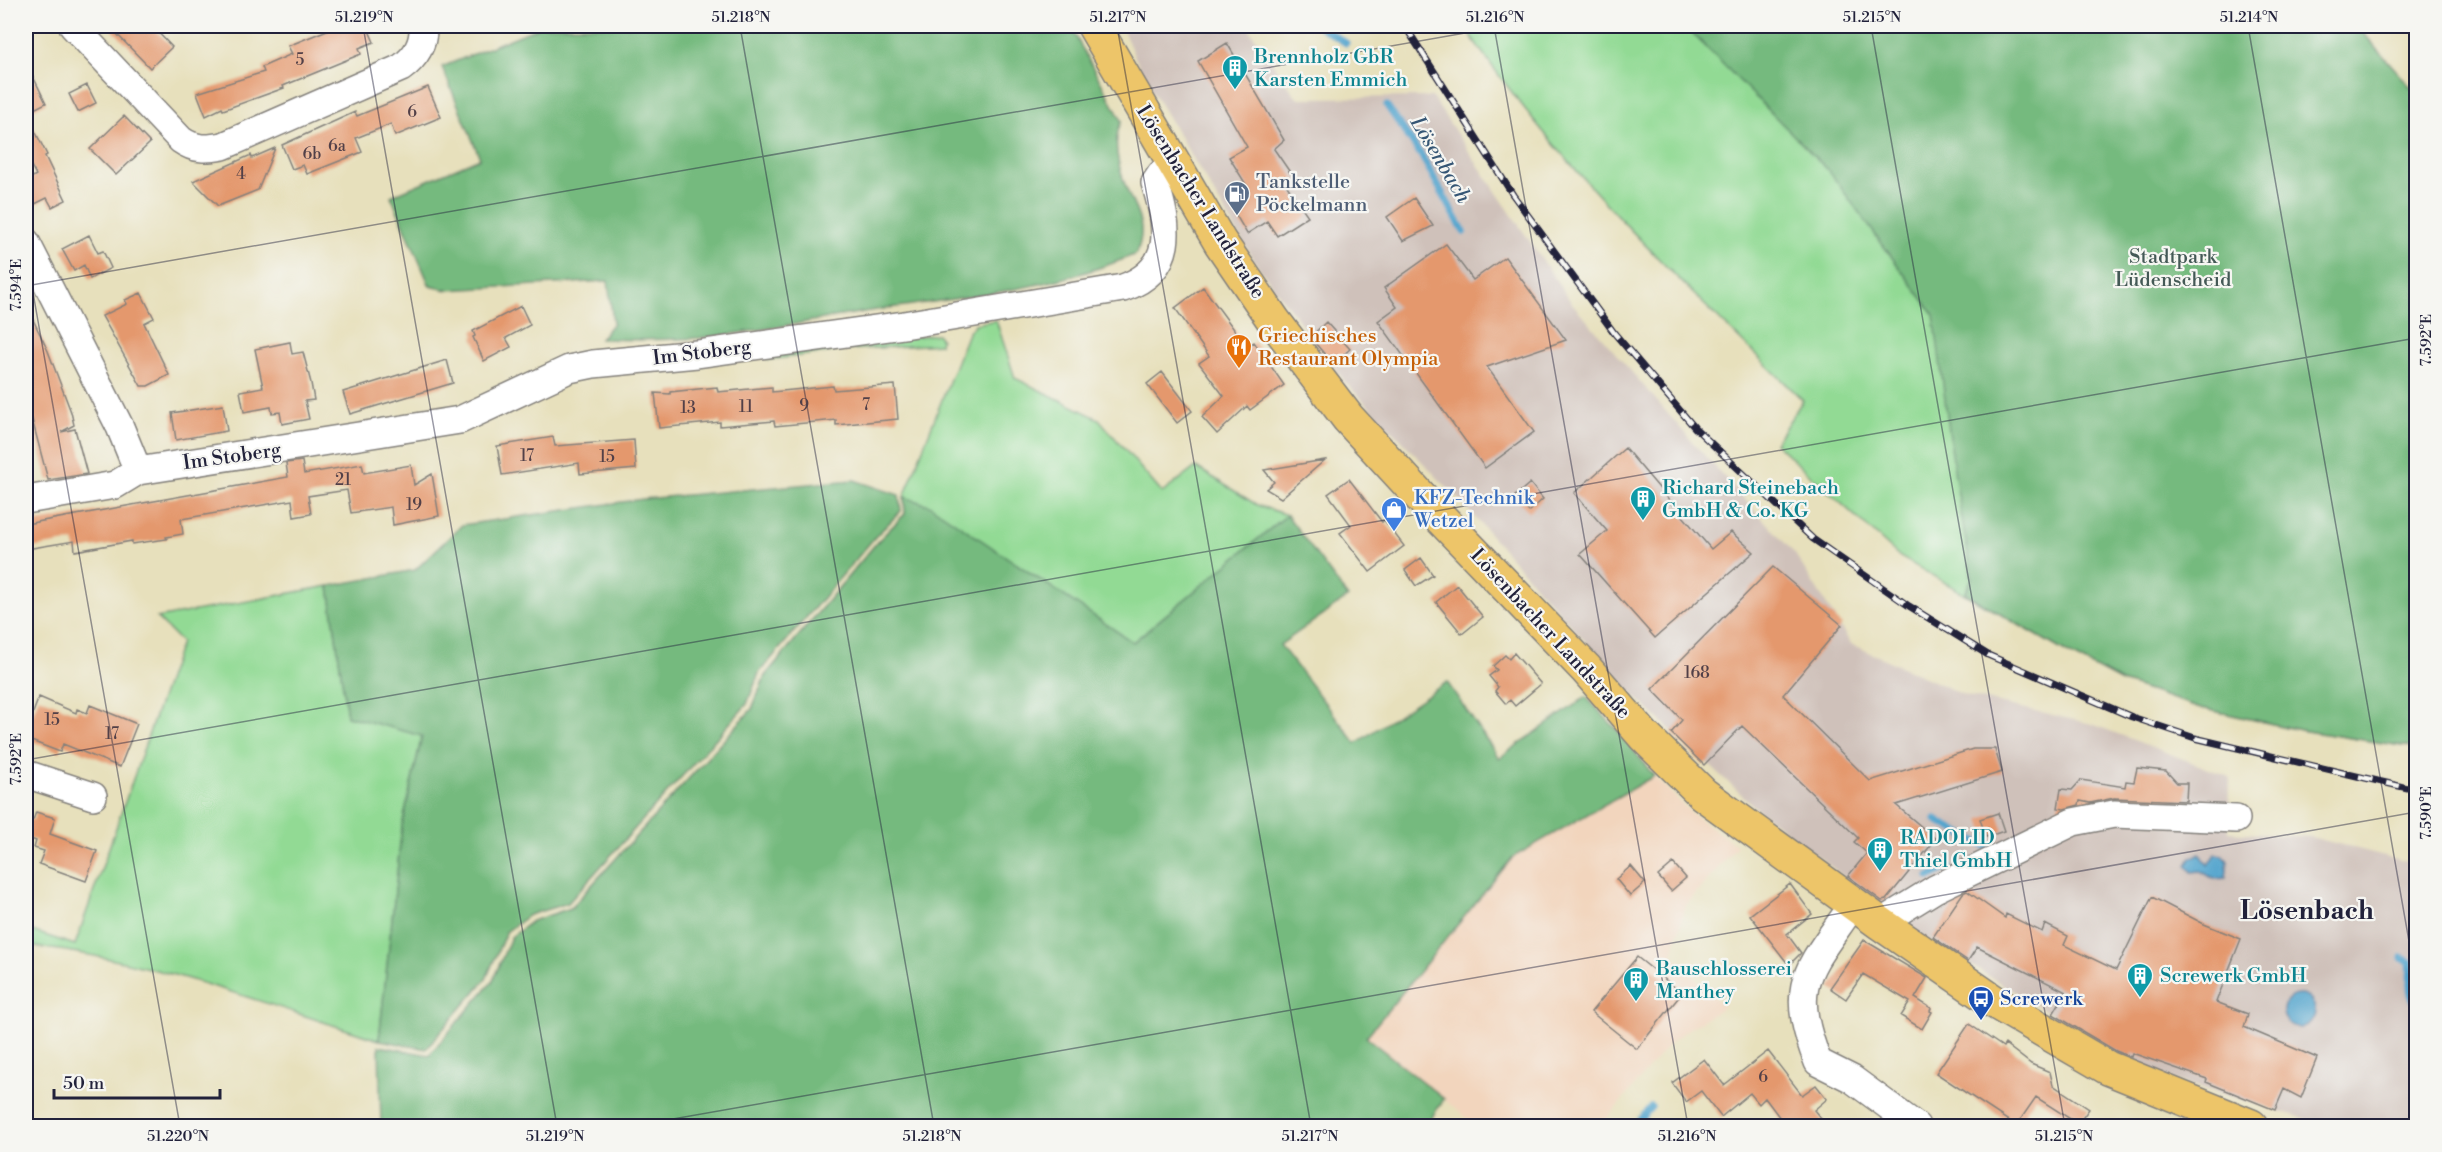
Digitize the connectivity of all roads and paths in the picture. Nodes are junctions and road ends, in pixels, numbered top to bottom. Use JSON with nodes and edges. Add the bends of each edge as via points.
{"nodes":[{"id":1,"x":73,"y":26,"type":"edge"},
{"id":2,"x":423,"y":26,"type":"edge"},
{"id":3,"x":1094,"y":26,"type":"edge"},
{"id":4,"x":1175,"y":163,"type":"junction"},
{"id":5,"x":26,"y":242,"type":"edge"},
{"id":6,"x":138,"y":471,"type":"junction"},
{"id":7,"x":26,"y":500,"type":"edge"},
{"id":8,"x":26,"y":774,"type":"edge"},
{"id":9,"x":93,"y":796,"type":"dead end"},
{"id":10,"x":2236,"y":819,"type":"dead end"},
{"id":11,"x":1854,"y":903,"type":"junction"},
{"id":12,"x":1880,"y":922,"type":"junction"},
{"id":13,"x":1916,"y":1126,"type":"edge"},
{"id":14,"x":2251,"y":1126,"type":"edge"}],
"edges":[{"from":1,"to":2,"type":"street","via":[[181,140],[204,148],[223,146],[401,68],[422,44]]},
{"from":3,"to":4,"type":"main road","name":"Lösenbacher Landstraße"},
{"from":4,"to":6,"type":"street","name":"Im Stoberg","via":[[1155,183],[1165,217],[1166,246],[1144,277],[1123,288],[893,327],[593,364],[569,369],[460,420]]},
{"from":4,"to":11,"type":"main road","name":"Lösenbacher Landstraße","via":[[1220,242],[1355,427],[1703,794]]},
{"from":5,"to":6,"type":"street"},
{"from":6,"to":7,"type":"street","name":"Im Stoberg","via":[[115,485]]},
{"from":8,"to":9,"type":"street"},
{"from":10,"to":12,"type":"street","via":[[2114,814],[2073,822],[1935,889]]},
{"from":11,"to":12,"type":"main road","name":"Lösenbacher Landstraße"},
{"from":11,"to":13,"type":"street","via":[[1816,956],[1805,980],[1808,1037],[1818,1062],[1852,1079]]},
{"from":12,"to":14,"type":"main road","name":"Lösenbacher Landstraße","via":[[1993,1001],[2108,1068]]}]}
